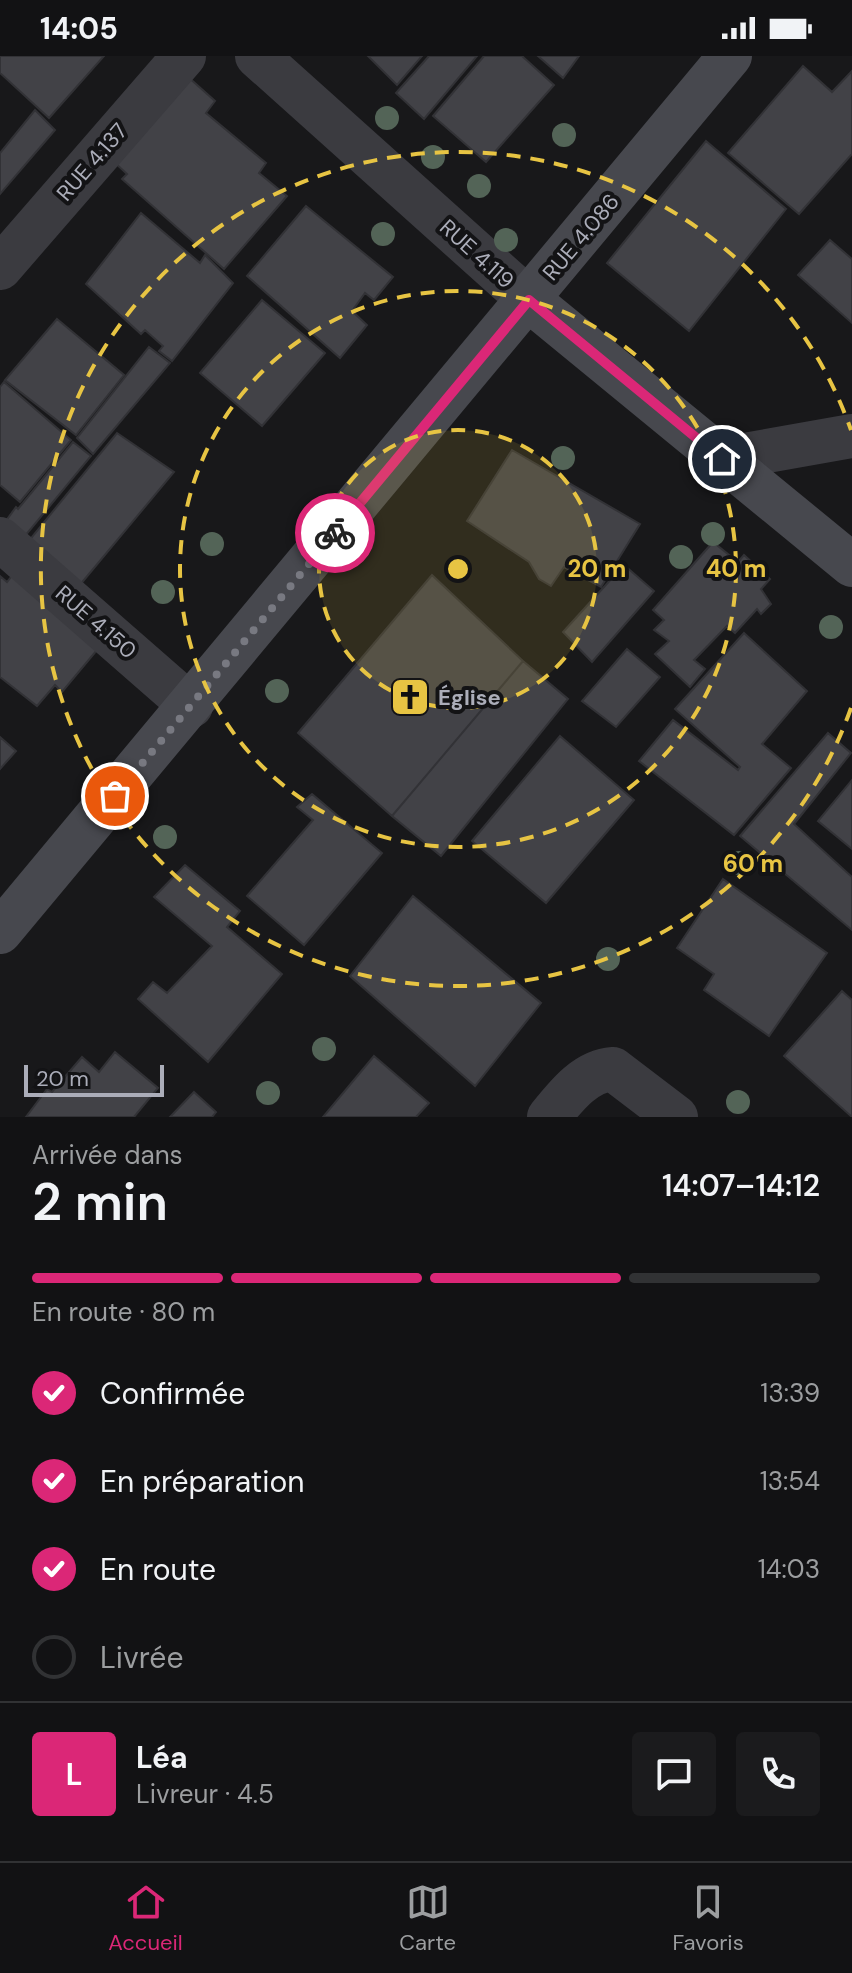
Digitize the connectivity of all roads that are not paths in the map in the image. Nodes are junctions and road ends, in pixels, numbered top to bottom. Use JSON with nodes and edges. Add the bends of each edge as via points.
{"nodes":[{"id":1,"x":184,"y":56,"type":"edge"},
{"id":2,"x":257,"y":56,"type":"edge"},
{"id":3,"x":730,"y":56,"type":"edge"},
{"id":4,"x":0,"y":268,"type":"edge"},
{"id":5,"x":529,"y":300,"type":"junction"},
{"id":6,"x":852,"y":436,"type":"edge"},
{"id":7,"x":722,"y":459,"type":"junction"},
{"id":8,"x":0,"y":539,"type":"edge"},
{"id":9,"x":852,"y":565,"type":"edge"},
{"id":10,"x":191,"y":706,"type":"junction"},
{"id":11,"x":0,"y":932,"type":"edge"},
{"id":12,"x":549,"y":1117,"type":"edge"},
{"id":13,"x":676,"y":1117,"type":"edge"}],
"edges":[{"from":1,"to":4,"type":"street","name":"RUE 4.137"},
{"from":2,"to":5,"type":"street","name":"RUE 4.119"},
{"from":3,"to":5,"type":"street","name":"RUE 4.086"},
{"from":5,"to":7,"type":"street","name":"RUE 4.119"},
{"from":5,"to":10,"type":"street","name":"RUE 4.086"},
{"from":6,"to":7,"type":"street"},
{"from":7,"to":9,"type":"street","name":"RUE 4.119"},
{"from":8,"to":10,"type":"street","name":"RUE 4.150"},
{"from":10,"to":11,"type":"street","name":"RUE 4.086"},
{"from":12,"to":13,"type":"street","via":[[583,1080],[613,1069]]}]}
